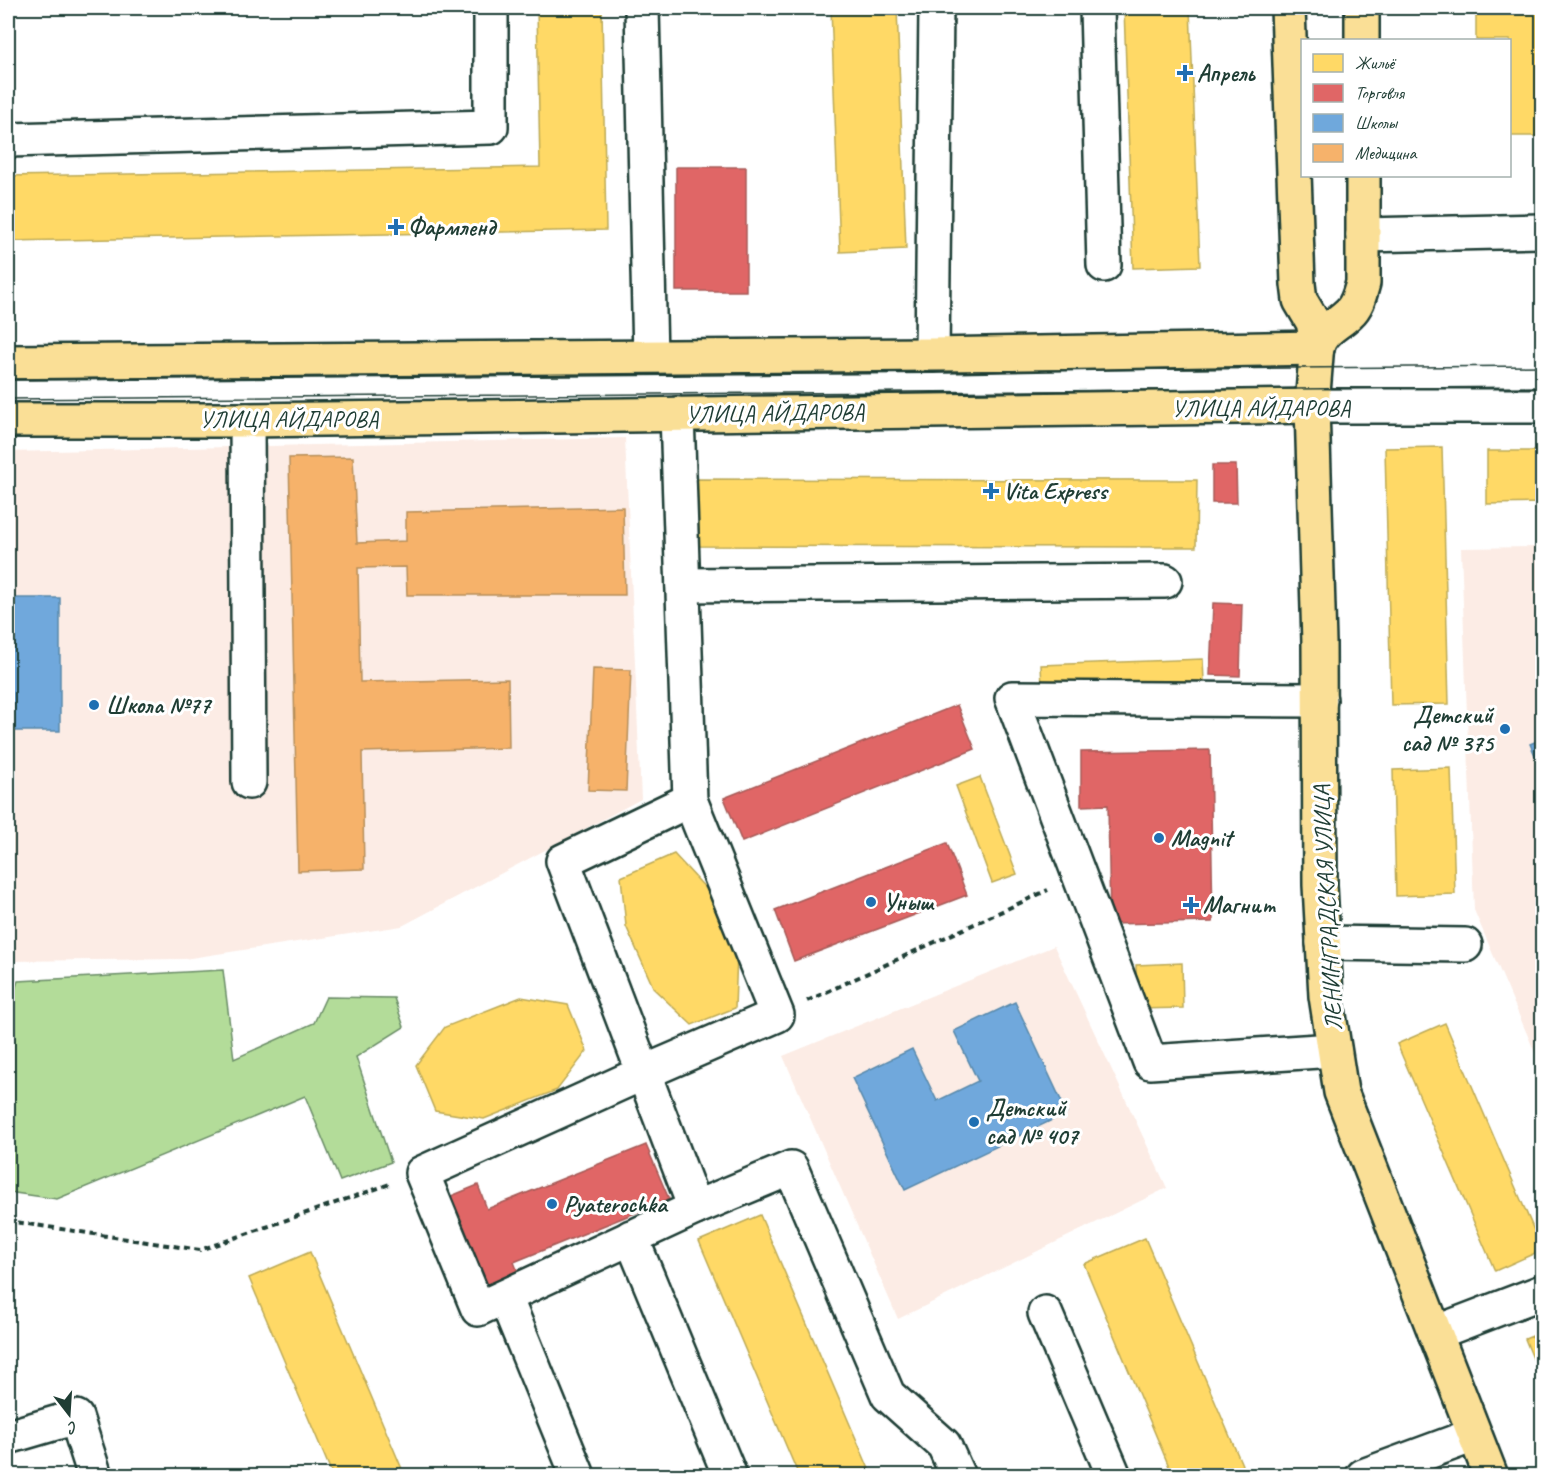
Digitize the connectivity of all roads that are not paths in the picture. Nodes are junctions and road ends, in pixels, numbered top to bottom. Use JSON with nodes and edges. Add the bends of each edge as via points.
{"nodes":[{"id":1,"x":491,"y":8,"type":"edge"},
{"id":2,"x":642,"y":8,"type":"edge"},
{"id":3,"x":936,"y":8,"type":"edge"},
{"id":4,"x":1097,"y":8,"type":"edge"},
{"id":5,"x":1288,"y":8,"type":"edge"},
{"id":6,"x":1362,"y":8,"type":"edge"},
{"id":7,"x":1362,"y":39,"type":"edge"},
{"id":8,"x":8,"y":140,"type":"edge"},
{"id":9,"x":1363,"y":177,"type":"edge"},
{"id":10,"x":1542,"y":231,"type":"edge"},
{"id":11,"x":1363,"y":235,"type":"junction"},
{"id":12,"x":1104,"y":265,"type":"dead end"},
{"id":13,"x":1317,"y":348,"type":"junction"},
{"id":14,"x":932,"y":355,"type":"junction"},
{"id":15,"x":650,"y":357,"type":"junction"},
{"id":16,"x":8,"y":362,"type":"edge"},
{"id":17,"x":1312,"y":406,"type":"junction"},
{"id":18,"x":1542,"y":406,"type":"edge"},
{"id":19,"x":677,"y":414,"type":"junction"},
{"id":20,"x":8,"y":420,"type":"edge"},
{"id":21,"x":247,"y":420,"type":"junction"},
{"id":22,"x":1165,"y":581,"type":"dead end"},
{"id":23,"x":683,"y":585,"type":"junction"},
{"id":24,"x":1320,"y":700,"type":"junction"},
{"id":25,"x":249,"y":782,"type":"dead end"},
{"id":26,"x":690,"y":800,"type":"junction"},
{"id":27,"x":1323,"y":943,"type":"junction"},
{"id":28,"x":1465,"y":945,"type":"dead end"},
{"id":29,"x":1334,"y":1050,"type":"junction"},
{"id":30,"x":643,"y":1073,"type":"junction"},
{"id":31,"x":695,"y":1208,"type":"junction"},
{"id":32,"x":631,"y":1237,"type":"junction"},
{"id":33,"x":1542,"y":1292,"type":"edge"},
{"id":34,"x":505,"y":1298,"type":"junction"},
{"id":35,"x":1045,"y":1313,"type":"dead end"},
{"id":36,"x":1435,"y":1333,"type":"junction"},
{"id":37,"x":1474,"y":1435,"type":"junction"},
{"id":38,"x":8,"y":1437,"type":"edge"},
{"id":39,"x":95,"y":1476,"type":"edge"},
{"id":40,"x":578,"y":1476,"type":"edge"},
{"id":41,"x":730,"y":1476,"type":"edge"},
{"id":42,"x":958,"y":1476,"type":"edge"},
{"id":43,"x":1114,"y":1476,"type":"edge"},
{"id":44,"x":1363,"y":1476,"type":"edge"},
{"id":45,"x":1491,"y":1476,"type":"edge"}],
"edges":[{"from":1,"to":8,"type":"street","via":[[491,127]]},
{"from":2,"to":15,"type":"street"},
{"from":3,"to":14,"type":"street"},
{"from":4,"to":12,"type":"street"},
{"from":5,"to":13,"type":"main road","name":"ЛЕНИНГРАДСКАЯ УЛИЦА","via":[[1298,284],[1300,300],[1316,330]]},
{"from":6,"to":7,"type":"main road"},
{"from":9,"to":11,"type":"main road"},
{"from":10,"to":11,"type":"street"},
{"from":11,"to":13,"type":"main road","via":[[1360,296],[1349,314],[1324,332]]},
{"from":13,"to":14,"type":"main road"},
{"from":13,"to":17,"type":"main road","name":"ЛЕНИНГРАДСКАЯ УЛИЦА"},
{"from":14,"to":15,"type":"main road"},
{"from":15,"to":16,"type":"main road"},
{"from":17,"to":18,"type":"street","name":"УЛИЦА АЙДАРОВА"},
{"from":17,"to":19,"type":"main road","name":"УЛИЦА АЙДАРОВА"},
{"from":17,"to":24,"type":"main road","name":"ЛЕНИНГРАДСКАЯ УЛИЦА"},
{"from":19,"to":21,"type":"main road","name":"УЛИЦА АЙДАРОВА"},
{"from":19,"to":23,"type":"street"},
{"from":20,"to":21,"type":"main road","name":"УЛИЦА АЙДАРОВА"},
{"from":21,"to":25,"type":"street"},
{"from":22,"to":23,"type":"street"},
{"from":23,"to":26,"type":"street"},
{"from":24,"to":27,"type":"main road","name":"ЛЕНИНГРАДСКАЯ УЛИЦА"},
{"from":24,"to":29,"type":"street","via":[[1012,698],[1150,1062]]},
{"from":26,"to":30,"type":"street","via":[[563,861]]},
{"from":26,"to":30,"type":"street","via":[[777,1015]]},
{"from":27,"to":28,"type":"street"},
{"from":27,"to":29,"type":"main road","name":"ЛЕНИНГРАДСКАЯ УЛИЦА"},
{"from":29,"to":36,"type":"main road","name":"ЛЕНИНГРАДСКАЯ УЛИЦА","via":[[1341,1092]]},
{"from":30,"to":31,"type":"street"},
{"from":30,"to":34,"type":"street","via":[[422,1173],[478,1309]]},
{"from":31,"to":32,"type":"street"},
{"from":31,"to":42,"type":"street","via":[[791,1168],[888,1395],[944,1445]]},
{"from":32,"to":34,"type":"street"},
{"from":32,"to":41,"type":"street"},
{"from":33,"to":36,"type":"street"},
{"from":34,"to":40,"type":"street"},
{"from":35,"to":43,"type":"street"},
{"from":36,"to":37,"type":"main road","name":"ЛЕНИНГРАДСКАЯ УЛИЦА"},
{"from":37,"to":44,"type":"street"},
{"from":37,"to":45,"type":"main road","name":"ЛЕНИНГРАДСКАЯ УЛИЦА"},
{"from":38,"to":39,"type":"street","via":[[76,1417]]}]}
